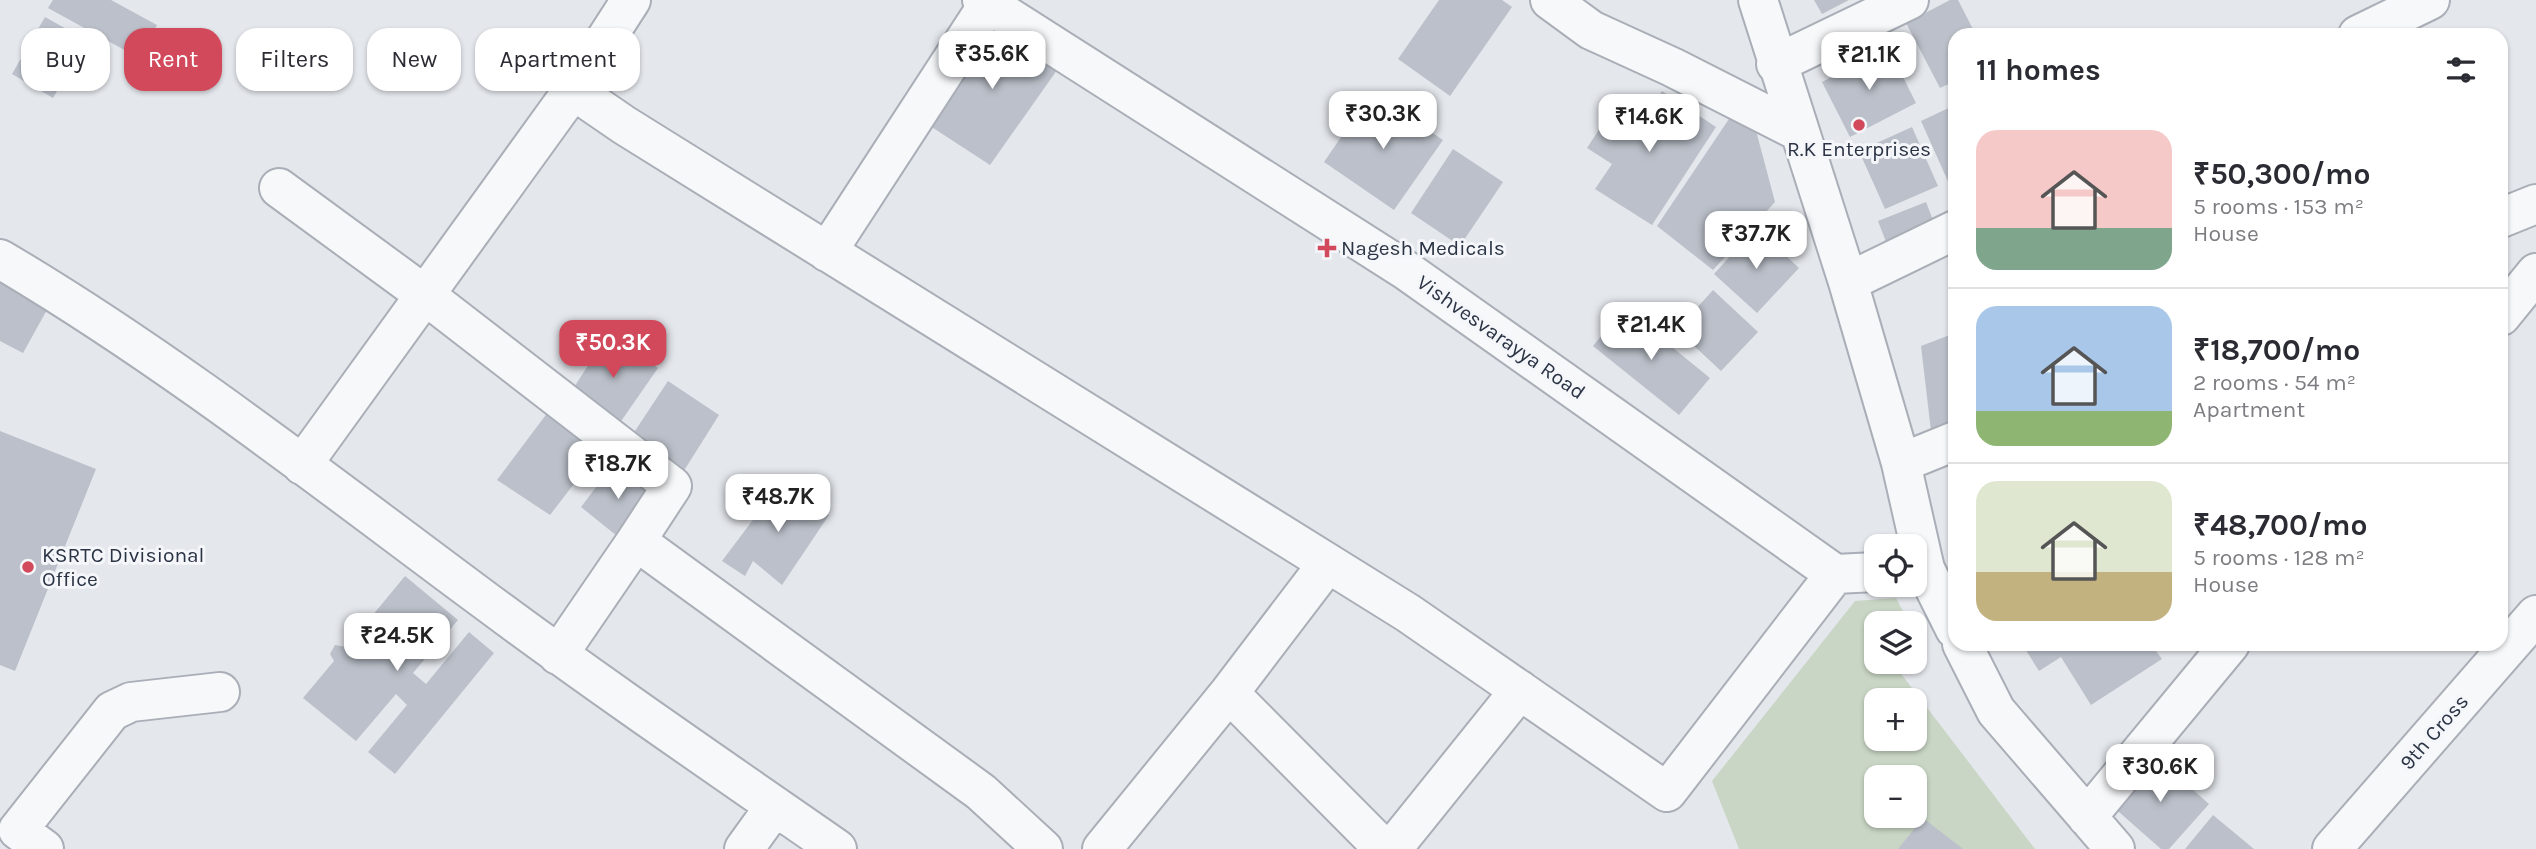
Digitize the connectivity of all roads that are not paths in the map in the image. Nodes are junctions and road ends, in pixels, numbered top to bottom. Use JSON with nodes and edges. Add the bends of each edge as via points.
{"nodes":[{"id":1,"x":631,"y":0,"type":"edge"},
{"id":2,"x":1550,"y":0,"type":"edge"},
{"id":3,"x":1758,"y":0,"type":"edge"},
{"id":4,"x":1909,"y":0,"type":"edge"},
{"id":5,"x":2430,"y":0,"type":"edge"},
{"id":6,"x":987,"y":1,"type":"edge"},
{"id":7,"x":613,"y":28,"type":"edge"},
{"id":8,"x":2372,"y":28,"type":"edge"},
{"id":9,"x":1776,"y":64,"type":"junction"},
{"id":10,"x":572,"y":91,"type":"edge"},
{"id":11,"x":575,"y":91,"type":"edge"},
{"id":12,"x":1798,"y":131,"type":"junction"},
{"id":13,"x":279,"y":188,"type":"dead end"},
{"id":14,"x":2536,"y":204,"type":"edge"},
{"id":15,"x":2508,"y":215,"type":"edge"},
{"id":16,"x":1948,"y":233,"type":"edge"},
{"id":17,"x":827,"y":252,"type":"junction"},
{"id":18,"x":0,"y":259,"type":"edge"},
{"id":19,"x":2536,"y":273,"type":"edge"},
{"id":20,"x":1848,"y":282,"type":"junction"},
{"id":21,"x":425,"y":295,"type":"junction"},
{"id":22,"x":2508,"y":307,"type":"edge"},
{"id":23,"x":1948,"y":444,"type":"edge"},
{"id":24,"x":1901,"y":463,"type":"junction"},
{"id":25,"x":302,"y":465,"type":"junction"},
{"id":26,"x":1914,"y":534,"type":"edge"},
{"id":27,"x":636,"y":541,"type":"junction"},
{"id":28,"x":1328,"y":563,"type":"junction"},
{"id":29,"x":1864,"y":573,"type":"edge"},
{"id":30,"x":1835,"y":574,"type":"junction"},
{"id":31,"x":1927,"y":581,"type":"edge"},
{"id":32,"x":2536,"y":615,"type":"edge"},
{"id":33,"x":1948,"y":617,"type":"edge"},
{"id":34,"x":2508,"y":647,"type":"edge"},
{"id":35,"x":1966,"y":651,"type":"edge"},
{"id":36,"x":2224,"y":651,"type":"edge"},
{"id":37,"x":2505,"y":651,"type":"edge"},
{"id":38,"x":558,"y":655,"type":"junction"},
{"id":39,"x":1520,"y":690,"type":"junction"},
{"id":40,"x":220,"y":692,"type":"dead end"},
{"id":41,"x":1229,"y":693,"type":"junction"},
{"id":42,"x":775,"y":806,"type":"junction"},
{"id":43,"x":2088,"y":817,"type":"junction"},
{"id":44,"x":31,"y":839,"type":"edge"},
{"id":45,"x":744,"y":849,"type":"edge"},
{"id":46,"x":837,"y":849,"type":"edge"},
{"id":47,"x":1043,"y":849,"type":"edge"},
{"id":48,"x":1102,"y":849,"type":"edge"},
{"id":49,"x":1384,"y":849,"type":"edge"},
{"id":50,"x":1392,"y":849,"type":"edge"},
{"id":51,"x":2115,"y":849,"type":"edge"},
{"id":52,"x":2332,"y":849,"type":"edge"}],
"edges":[{"from":1,"to":7,"type":"street"},
{"from":2,"to":12,"type":"street","via":[[1591,30]]},
{"from":3,"to":9,"type":"street"},
{"from":4,"to":9,"type":"street"},
{"from":5,"to":8,"type":"street"},
{"from":6,"to":17,"type":"street"},
{"from":6,"to":30,"type":"street","name":"Vishvesvarayya Road","via":[[1407,271]]},
{"from":9,"to":12,"type":"street"},
{"from":10,"to":21,"type":"street"},
{"from":11,"to":17,"type":"street"},
{"from":12,"to":20,"type":"street"},
{"from":13,"to":21,"type":"street"},
{"from":14,"to":15,"type":"street"},
{"from":16,"to":20,"type":"street"},
{"from":17,"to":28,"type":"street"},
{"from":18,"to":25,"type":"street","via":[[80,306]]},
{"from":19,"to":22,"type":"street"},
{"from":20,"to":24,"type":"street"},
{"from":21,"to":25,"type":"street"},
{"from":21,"to":27,"type":"street","via":[[672,486]]},
{"from":23,"to":24,"type":"street"},
{"from":24,"to":26,"type":"street"},
{"from":25,"to":38,"type":"street"},
{"from":27,"to":38,"type":"street"},
{"from":27,"to":47,"type":"street","via":[[981,792]]},
{"from":28,"to":39,"type":"street"},
{"from":28,"to":41,"type":"street"},
{"from":29,"to":30,"type":"street"},
{"from":30,"to":39,"type":"street","via":[[1667,792]]},
{"from":31,"to":33,"type":"street"},
{"from":32,"to":34,"type":"street","name":"9th Cross"},
{"from":35,"to":43,"type":"street","via":[[1996,711]]},
{"from":36,"to":43,"type":"street"},
{"from":37,"to":52,"type":"street","name":"9th Cross"},
{"from":38,"to":42,"type":"street"},
{"from":39,"to":50,"type":"street"},
{"from":40,"to":44,"type":"street","via":[[131,702],[112,711]]},
{"from":41,"to":48,"type":"street"},
{"from":41,"to":49,"type":"street"},
{"from":42,"to":45,"type":"street"},
{"from":42,"to":46,"type":"street"},
{"from":43,"to":51,"type":"street"}]}
